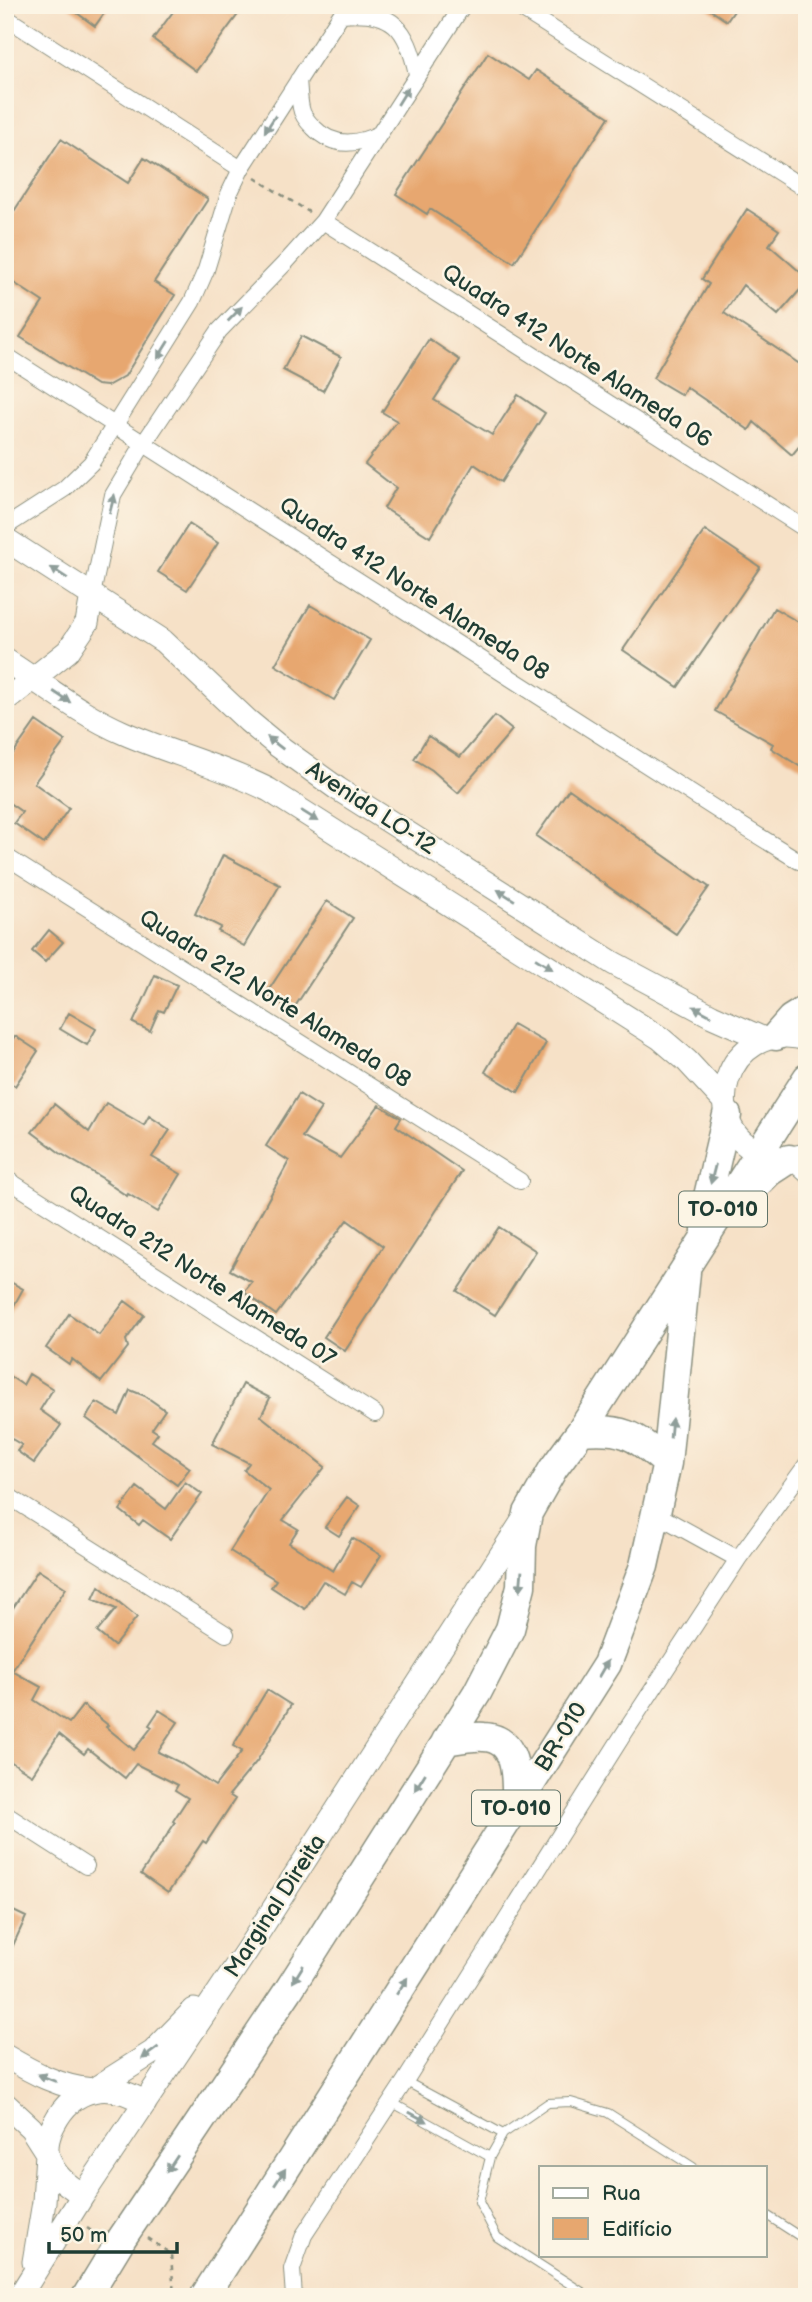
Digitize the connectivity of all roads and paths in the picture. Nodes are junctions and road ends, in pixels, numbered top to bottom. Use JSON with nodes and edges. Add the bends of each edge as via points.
{"nodes":[{"id":1,"x":463,"y":5,"type":"edge"},
{"id":2,"x":515,"y":5,"type":"edge"},
{"id":3,"x":345,"y":10,"type":"edge"},
{"id":4,"x":5,"y":17,"type":"edge"},
{"id":5,"x":417,"y":74,"type":"junction"},
{"id":6,"x":299,"y":80,"type":"junction"},
{"id":7,"x":379,"y":134,"type":"junction"},
{"id":8,"x":241,"y":169,"type":"junction"},
{"id":9,"x":807,"y":190,"type":"edge"},
{"id":10,"x":323,"y":221,"type":"junction"},
{"id":11,"x":5,"y":355,"type":"edge"},
{"id":12,"x":115,"y":425,"type":"junction"},
{"id":13,"x":144,"y":443,"type":"junction"},
{"id":14,"x":5,"y":527,"type":"edge"},
{"id":15,"x":807,"y":530,"type":"edge"},
{"id":16,"x":5,"y":539,"type":"edge"},
{"id":17,"x":92,"y":594,"type":"junction"},
{"id":18,"x":5,"y":660,"type":"edge"},
{"id":19,"x":33,"y":678,"type":"junction"},
{"id":20,"x":5,"y":701,"type":"edge"},
{"id":21,"x":5,"y":856,"type":"edge"},
{"id":22,"x":803,"y":862,"type":"edge"},
{"id":23,"x":807,"y":1009,"type":"edge"},
{"id":24,"x":770,"y":1037,"type":"junction"},
{"id":25,"x":807,"y":1039,"type":"edge"},
{"id":26,"x":807,"y":1078,"type":"edge"},
{"id":27,"x":726,"y":1108,"type":"junction"},
{"id":28,"x":759,"y":1152,"type":"junction"},
{"id":29,"x":801,"y":1163,"type":"edge"},
{"id":30,"x":5,"y":1178,"type":"edge"},
{"id":31,"x":520,"y":1181,"type":"dead end"},
{"id":32,"x":710,"y":1228,"type":"junction"},
{"id":33,"x":686,"y":1265,"type":"junction"},
{"id":34,"x":375,"y":1414,"type":"dead end"},
{"id":35,"x":581,"y":1431,"type":"junction"},
{"id":36,"x":667,"y":1463,"type":"junction"},
{"id":37,"x":807,"y":1464,"type":"edge"},
{"id":38,"x":5,"y":1494,"type":"edge"},
{"id":39,"x":528,"y":1513,"type":"junction"},
{"id":40,"x":656,"y":1514,"type":"junction"},
{"id":41,"x":737,"y":1559,"type":"junction"},
{"id":42,"x":226,"y":1634,"type":"dead end"},
{"id":43,"x":446,"y":1741,"type":"junction"},
{"id":44,"x":516,"y":1808,"type":"junction"},
{"id":45,"x":5,"y":1814,"type":"edge"},
{"id":46,"x":86,"y":1866,"type":"dead end"},
{"id":47,"x":247,"y":1950,"type":"junction"},
{"id":48,"x":5,"y":2056,"type":"edge"},
{"id":49,"x":405,"y":2081,"type":"junction"},
{"id":50,"x":93,"y":2090,"type":"junction"},
{"id":51,"x":391,"y":2102,"type":"junction"},
{"id":52,"x":5,"y":2104,"type":"edge"},
{"id":53,"x":145,"y":2104,"type":"junction"},
{"id":54,"x":503,"y":2134,"type":"junction"},
{"id":55,"x":47,"y":2153,"type":"junction"},
{"id":56,"x":490,"y":2157,"type":"junction"},
{"id":57,"x":691,"y":2166,"type":"edge"},
{"id":58,"x":5,"y":2171,"type":"edge"},
{"id":59,"x":83,"y":2196,"type":"junction"},
{"id":60,"x":5,"y":2213,"type":"edge"},
{"id":61,"x":766,"y":2215,"type":"edge"},
{"id":62,"x":69,"y":2217,"type":"junction"},
{"id":63,"x":122,"y":2238,"type":"junction"},
{"id":64,"x":807,"y":2241,"type":"edge"},
{"id":65,"x":25,"y":2287,"type":"edge"},
{"id":66,"x":86,"y":2297,"type":"edge"},
{"id":67,"x":174,"y":2297,"type":"edge"},
{"id":68,"x":204,"y":2297,"type":"edge"},
{"id":69,"x":294,"y":2297,"type":"edge"},
{"id":70,"x":590,"y":2297,"type":"edge"}],
"edges":[{"from":1,"to":5,"type":"street"},
{"from":2,"to":9,"type":"street"},
{"from":3,"to":5,"type":"street","via":[[370,13],[395,25],[408,42]]},
{"from":3,"to":6,"type":"street"},
{"from":4,"to":8,"type":"street"},
{"from":7,"to":5,"type":"street","one_way":true},
{"from":6,"to":7,"type":"street","via":[[303,114],[323,136],[348,144]]},
{"from":6,"to":8,"type":"street","one_way":true},
{"from":7,"to":10,"type":"street"},
{"from":8,"to":10,"type":"path"},
{"from":8,"to":12,"type":"street","one_way":true,"via":[[192,302]]},
{"from":13,"to":10,"type":"street","one_way":true,"via":[[219,331]]},
{"from":10,"to":15,"type":"street","name":"Quadra 412 Norte Alameda 06"},
{"from":11,"to":12,"type":"street","name":"Quadra 412 Norte Alameda 08"},
{"from":12,"to":13,"type":"street","name":"Quadra 412 Norte Alameda 08"},
{"from":12,"to":14,"type":"street","via":[[81,475]]},
{"from":17,"to":13,"type":"street","one_way":true,"via":[[113,495]]},
{"from":13,"to":22,"type":"street","name":"Quadra 412 Norte Alameda 08"},
{"from":17,"to":16,"type":"street","name":"Avenida LO-12","one_way":true},
{"from":17,"to":19,"type":"street","via":[[80,636]]},
{"from":24,"to":17,"type":"street","name":"Avenida LO-12","one_way":true,"via":[[712,1016],[613,963],[338,789],[277,745],[163,641]]},
{"from":18,"to":19,"type":"street","name":"Avenida LO-12"},
{"from":19,"to":20,"type":"street"},
{"from":19,"to":27,"type":"street","name":"Avenida LO-12","one_way":true,"via":[[125,733],[269,790],[660,1038],[687,1061]]},
{"from":21,"to":31,"type":"street","name":"Quadra 212 Norte Alameda 08"},
{"from":23,"to":24,"type":"highway"},
{"from":24,"to":25,"type":"street","name":"Avenida LO-12"},
{"from":24,"to":27,"type":"street","via":[[747,1048],[734,1063],[726,1082]]},
{"from":26,"to":28,"type":"highway","number":"TO-010"},
{"from":27,"to":28,"type":"street","name":"Avenida LO-12","via":[[734,1130]]},
{"from":27,"to":32,"type":"highway","one_way":true,"via":[[706,1205]]},
{"from":28,"to":29,"type":"street"},
{"from":28,"to":32,"type":"highway","number":"TO-010"},
{"from":29,"to":32,"type":"highway","via":[[769,1172]]},
{"from":30,"to":34,"type":"street","name":"Quadra 212 Norte Alameda 07"},
{"from":32,"to":33,"type":"highway","number":"TO-010"},
{"from":33,"to":35,"type":"highway","number":"TO-010"},
{"from":36,"to":33,"type":"highway","name":"BR-010","number":"TO-010","one_way":true},
{"from":35,"to":36,"type":"highway","via":[[619,1431],[636,1438]]},
{"from":35,"to":39,"type":"highway","number":"TO-010"},
{"from":36,"to":40,"type":"highway","name":"BR-010","number":"TO-010"},
{"from":37,"to":41,"type":"street"},
{"from":38,"to":42,"type":"street"},
{"from":39,"to":43,"type":"highway","number":"TO-010","one_way":true,"via":[[521,1586],[510,1629]]},
{"from":39,"to":47,"type":"street","name":"Marginal Direita"},
{"from":40,"to":41,"type":"street"},
{"from":44,"to":40,"type":"highway","name":"BR-010","number":"TO-010","one_way":true,"via":[[607,1664],[644,1566]]},
{"from":41,"to":49,"type":"street"},
{"from":43,"to":44,"type":"highway","via":[[483,1736],[503,1743],[514,1765]]},
{"from":43,"to":63,"type":"highway","number":"TO-010","one_way":true,"via":[[288,1991]]},
{"from":68,"to":44,"type":"highway","name":"BR-010","number":"TO-010","one_way":true},
{"from":45,"to":46,"type":"street"},
{"from":47,"to":50,"type":"street","one_way":true,"via":[[167,2040]]},
{"from":47,"to":53,"type":"street","name":"Marginal Direita"},
{"from":50,"to":48,"type":"street","one_way":true,"via":[[51,2080]]},
{"from":49,"to":51,"type":"street"},
{"from":49,"to":54,"type":"lane"},
{"from":50,"to":53,"type":"street","via":[[119,2090]]},
{"from":50,"to":55,"type":"street","via":[[73,2100],[58,2116]]},
{"from":51,"to":56,"type":"lane","one_way":true},
{"from":51,"to":69,"type":"street","via":[[304,2235],[292,2269]]},
{"from":52,"to":55,"type":"street","via":[[31,2128]]},
{"from":53,"to":59,"type":"street","name":"Marginal Direita"},
{"from":54,"to":56,"type":"lane"},
{"from":54,"to":57,"type":"lane","via":[[548,2103],[570,2102],[608,2113]]},
{"from":55,"to":59,"type":"street","via":[[62,2180]]},
{"from":55,"to":65,"type":"street","via":[[43,2214]]},
{"from":56,"to":70,"type":"lane","via":[[479,2202],[497,2237]]},
{"from":58,"to":60,"type":"path"},
{"from":59,"to":62,"type":"street","name":"Marginal Direita"},
{"from":61,"to":64,"type":"lane"},
{"from":62,"to":63,"type":"path","via":[[103,2238]]},
{"from":62,"to":65,"type":"street","name":"Marginal Direita"},
{"from":63,"to":66,"type":"highway","number":"TO-010"},
{"from":63,"to":67,"type":"path","via":[[146,2238],[171,2254]]}]}
